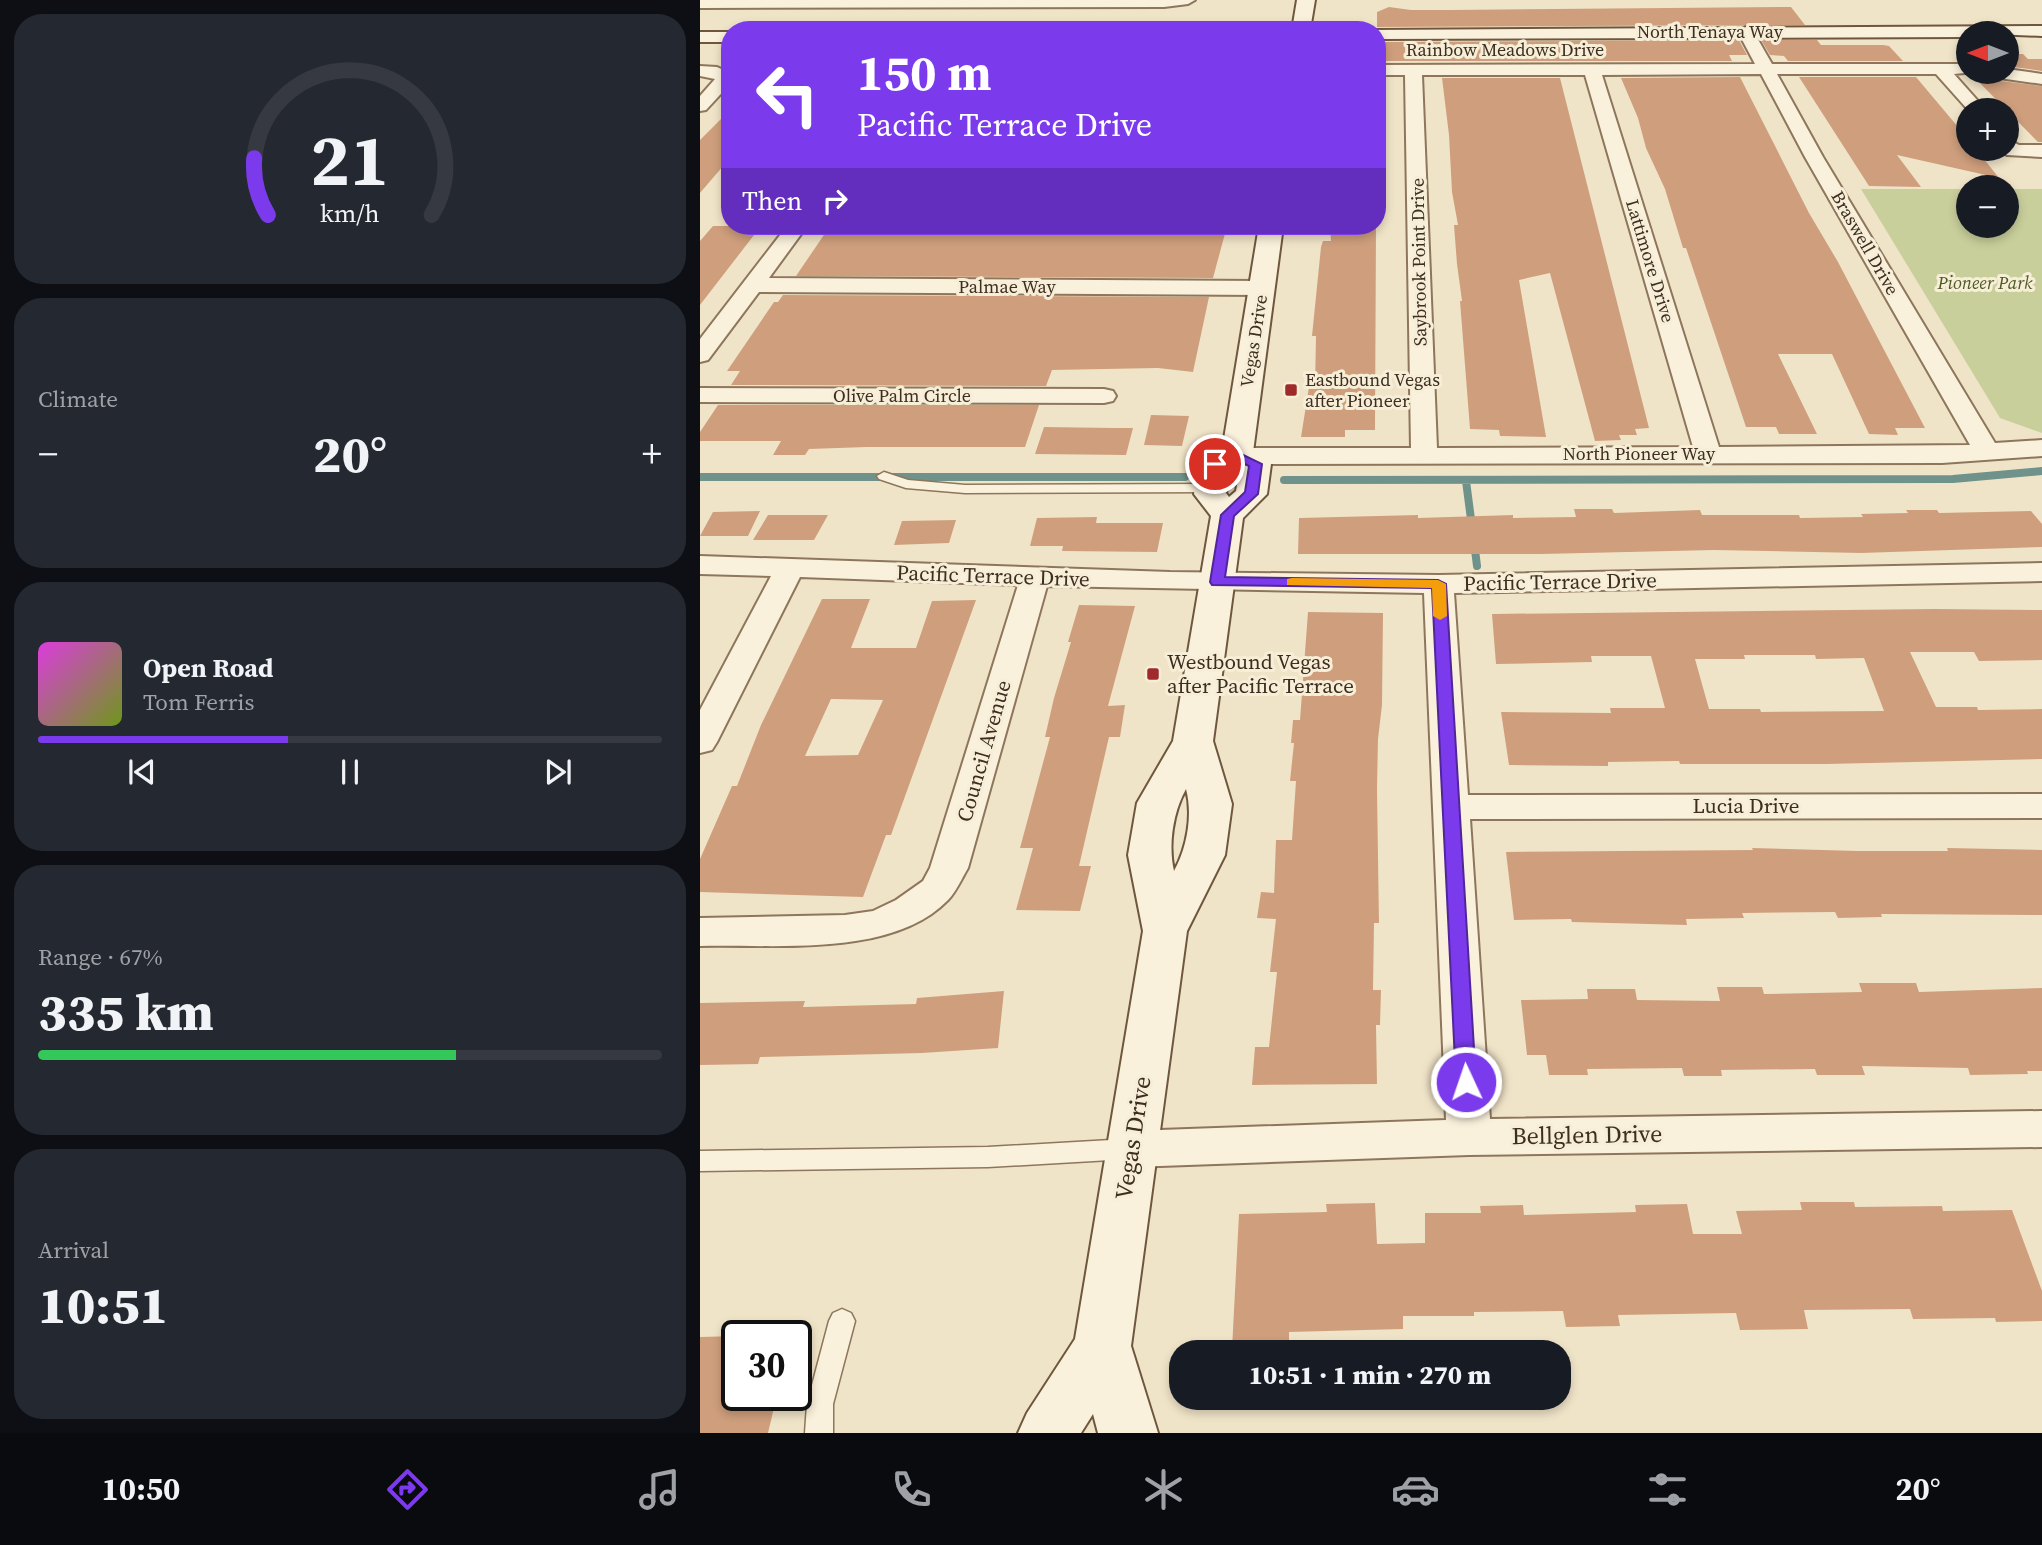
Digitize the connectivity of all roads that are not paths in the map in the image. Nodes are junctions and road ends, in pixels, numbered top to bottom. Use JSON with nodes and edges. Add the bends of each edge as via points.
{"nodes":[{"id":1,"x":1188,"y":0,"type":"edge"},
{"id":2,"x":1306,"y":0,"type":"edge"},
{"id":3,"x":726,"y":2,"type":"edge"},
{"id":4,"x":700,"y":4,"type":"edge"},
{"id":5,"x":1302,"y":21,"type":"edge"},
{"id":6,"x":700,"y":26,"type":"edge"},
{"id":7,"x":2042,"y":31,"type":"edge"},
{"id":8,"x":1746,"y":32,"type":"junction"},
{"id":9,"x":1386,"y":34,"type":"edge"},
{"id":10,"x":700,"y":37,"type":"edge"},
{"id":11,"x":721,"y":37,"type":"edge"},
{"id":12,"x":1766,"y":68,"type":"junction"},
{"id":13,"x":1940,"y":68,"type":"junction"},
{"id":14,"x":1413,"y":69,"type":"junction"},
{"id":15,"x":1592,"y":69,"type":"junction"},
{"id":16,"x":1956,"y":69,"type":"edge"},
{"id":17,"x":1386,"y":70,"type":"edge"},
{"id":18,"x":700,"y":71,"type":"edge"},
{"id":19,"x":721,"y":75,"type":"edge"},
{"id":20,"x":2020,"y":76,"type":"edge"},
{"id":21,"x":2042,"y":79,"type":"edge"},
{"id":22,"x":721,"y":86,"type":"edge"},
{"id":23,"x":1966,"y":98,"type":"edge"},
{"id":24,"x":700,"y":106,"type":"edge"},
{"id":25,"x":2019,"y":149,"type":"edge"},
{"id":26,"x":2042,"y":151,"type":"edge"},
{"id":27,"x":790,"y":235,"type":"edge"},
{"id":28,"x":1270,"y":235,"type":"edge"},
{"id":29,"x":752,"y":285,"type":"junction"},
{"id":30,"x":1262,"y":288,"type":"junction"},
{"id":31,"x":700,"y":355,"type":"edge"},
{"id":32,"x":700,"y":395,"type":"edge"},
{"id":33,"x":1104,"y":396,"type":"dead end"},
{"id":34,"x":2042,"y":447,"type":"edge"},
{"id":35,"x":1987,"y":452,"type":"junction"},
{"id":36,"x":1424,"y":454,"type":"junction"},
{"id":37,"x":1708,"y":454,"type":"junction"},
{"id":38,"x":1237,"y":456,"type":"junction"},
{"id":39,"x":884,"y":476,"type":"dead end"},
{"id":40,"x":1219,"y":502,"type":"junction"},
{"id":41,"x":700,"y":565,"type":"edge"},
{"id":42,"x":789,"y":570,"type":"junction"},
{"id":43,"x":2042,"y":572,"type":"edge"},
{"id":44,"x":1035,"y":578,"type":"junction"},
{"id":45,"x":1217,"y":582,"type":"junction"},
{"id":46,"x":1438,"y":584,"type":"junction"},
{"id":47,"x":700,"y":742,"type":"edge"},
{"id":48,"x":2042,"y":806,"type":"edge"},
{"id":49,"x":1450,"y":807,"type":"junction"},
{"id":50,"x":700,"y":932,"type":"edge"},
{"id":51,"x":2042,"y":1129,"type":"edge"},
{"id":52,"x":1469,"y":1137,"type":"junction"},
{"id":53,"x":1132,"y":1149,"type":"junction"},
{"id":54,"x":700,"y":1161,"type":"edge"},
{"id":55,"x":842,"y":1321,"type":"dead end"},
{"id":56,"x":1102,"y":1346,"type":"junction"},
{"id":57,"x":819,"y":1433,"type":"edge"},
{"id":58,"x":1048,"y":1433,"type":"edge"},
{"id":59,"x":1128,"y":1433,"type":"edge"}],
"edges":[{"from":1,"to":3,"type":"street"},
{"from":2,"to":5,"type":"main road"},
{"from":3,"to":4,"type":"street"},
{"from":3,"to":6,"type":"street"},
{"from":7,"to":8,"type":"main road","name":"North Tenaya Way"},
{"from":8,"to":9,"type":"main road","name":"North Tenaya Way"},
{"from":8,"to":12,"type":"street","name":"Braswell Drive"},
{"from":10,"to":11,"type":"main road"},
{"from":12,"to":13,"type":"street","name":"Rainbow Meadows Drive"},
{"from":12,"to":15,"type":"street","name":"Rainbow Meadows Drive"},
{"from":12,"to":35,"type":"street","name":"Braswell Drive"},
{"from":13,"to":16,"type":"street","name":"Rainbow Meadows Drive"},
{"from":13,"to":23,"type":"street"},
{"from":14,"to":15,"type":"street","name":"Rainbow Meadows Drive"},
{"from":14,"to":17,"type":"street","name":"Rainbow Meadows Drive"},
{"from":14,"to":36,"type":"street","name":"Saybrook Point Drive"},
{"from":15,"to":37,"type":"street","name":"Lattimore Drive"},
{"from":18,"to":19,"type":"street"},
{"from":20,"to":21,"type":"street"},
{"from":22,"to":24,"type":"street"},
{"from":25,"to":26,"type":"street"},
{"from":27,"to":29,"type":"street"},
{"from":28,"to":30,"type":"main road","name":"Vegas Drive"},
{"from":29,"to":30,"type":"street","name":"Palmae Way"},
{"from":29,"to":31,"type":"street"},
{"from":30,"to":38,"type":"main road","name":"Vegas Drive"},
{"from":32,"to":33,"type":"street","name":"Olive Palm Circle"},
{"from":34,"to":35,"type":"street","name":"North Pioneer Way"},
{"from":35,"to":37,"type":"street","name":"North Pioneer Way"},
{"from":36,"to":37,"type":"street","name":"North Pioneer Way"},
{"from":36,"to":38,"type":"street","name":"North Pioneer Way"},
{"from":38,"to":40,"type":"main road","via":[[1256,464],[1251,494]]},
{"from":39,"to":40,"type":"lane","via":[[906,484],[965,489]]},
{"from":40,"to":45,"type":"main road","name":"Vegas Drive"},
{"from":41,"to":42,"type":"street","name":"Pacific Terrace Drive"},
{"from":42,"to":44,"type":"street","name":"Pacific Terrace Drive"},
{"from":42,"to":47,"type":"street"},
{"from":43,"to":46,"type":"street","name":"Pacific Terrace Drive"},
{"from":44,"to":45,"type":"street","name":"Pacific Terrace Drive"},
{"from":44,"to":50,"type":"street","name":"Council Avenue","via":[[949,868],[936,890],[910,910],[880,924]]},
{"from":45,"to":46,"type":"street","name":"Pacific Terrace Drive"},
{"from":45,"to":53,"type":"main road","name":"Vegas Drive","via":[[1194,741],[1211,804],[1204,855],[1165,930]]},
{"from":46,"to":49,"type":"street"},
{"from":48,"to":49,"type":"street","name":"Lucia Drive"},
{"from":49,"to":52,"type":"street"},
{"from":51,"to":52,"type":"street","name":"Bellglen Drive"},
{"from":52,"to":53,"type":"street","name":"Bellglen Drive"},
{"from":53,"to":54,"type":"lane","via":[[988,1157]]},
{"from":53,"to":56,"type":"main road","name":"Vegas Drive"},
{"from":55,"to":57,"type":"lane","via":[[820,1404]]},
{"from":56,"to":58,"type":"main road","name":"Vegas Drive"},
{"from":56,"to":59,"type":"main road","name":"Vegas Drive"}]}
